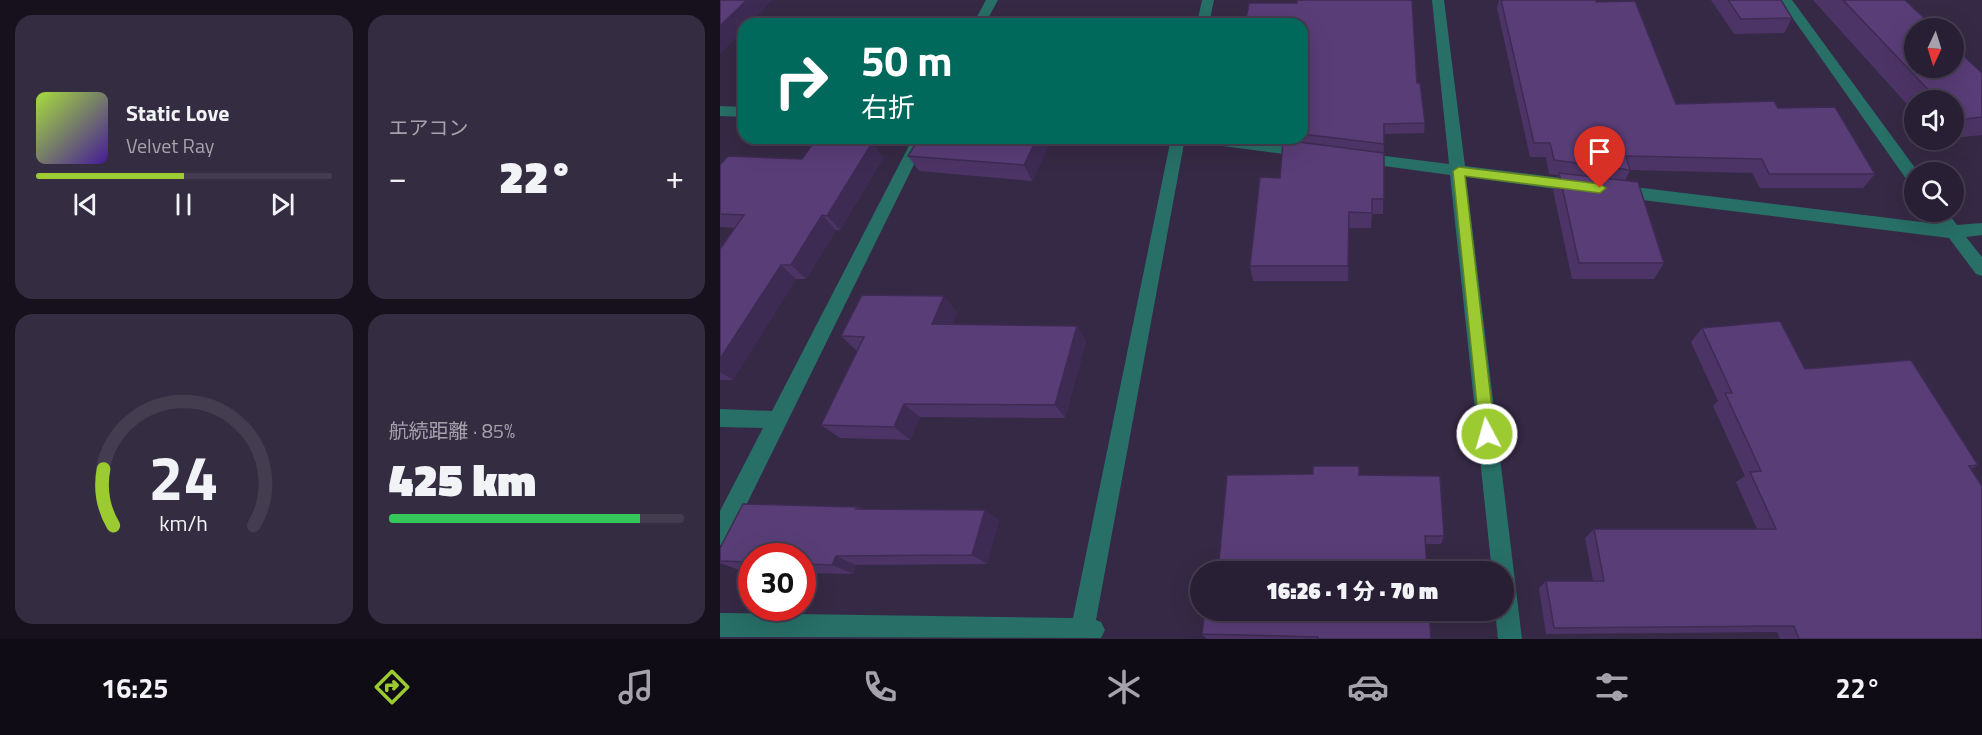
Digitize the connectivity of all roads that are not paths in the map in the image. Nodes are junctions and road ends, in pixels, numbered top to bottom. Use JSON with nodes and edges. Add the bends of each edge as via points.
{"nodes":[{"id":1,"x":992,"y":0,"type":"edge"},
{"id":2,"x":1208,"y":0,"type":"edge"},
{"id":3,"x":1438,"y":0,"type":"edge"},
{"id":4,"x":1786,"y":0,"type":"edge"},
{"id":5,"x":983,"y":18,"type":"edge"},
{"id":6,"x":1204,"y":18,"type":"edge"},
{"id":7,"x":720,"y":111,"type":"edge"},
{"id":8,"x":738,"y":111,"type":"edge"},
{"id":9,"x":917,"y":144,"type":"edge"},
{"id":10,"x":1177,"y":144,"type":"edge"},
{"id":11,"x":1247,"y":144,"type":"edge"},
{"id":12,"x":1318,"y":153,"type":"edge"},
{"id":13,"x":1341,"y":156,"type":"edge"},
{"id":14,"x":1904,"y":164,"type":"edge"},
{"id":15,"x":1459,"y":171,"type":"junction"},
{"id":16,"x":1946,"y":222,"type":"edge"},
{"id":17,"x":1982,"y":229,"type":"edge"},
{"id":18,"x":1953,"y":232,"type":"junction"},
{"id":19,"x":1982,"y":269,"type":"edge"},
{"id":20,"x":720,"y":418,"type":"edge"},
{"id":21,"x":777,"y":420,"type":"junction"},
{"id":22,"x":720,"y":534,"type":"edge"},
{"id":23,"x":1502,"y":561,"type":"edge"},
{"id":24,"x":1508,"y":621,"type":"edge"},
{"id":25,"x":720,"y":625,"type":"edge"},
{"id":26,"x":1086,"y":633,"type":"edge"},
{"id":27,"x":1510,"y":639,"type":"edge"}],
"edges":[{"from":1,"to":5,"type":"street"},
{"from":2,"to":6,"type":"street"},
{"from":3,"to":15,"type":"street"},
{"from":4,"to":14,"type":"street"},
{"from":7,"to":8,"type":"street"},
{"from":9,"to":21,"type":"street"},
{"from":10,"to":26,"type":"street"},
{"from":11,"to":12,"type":"street"},
{"from":13,"to":15,"type":"street"},
{"from":15,"to":18,"type":"street"},
{"from":15,"to":23,"type":"street"},
{"from":16,"to":18,"type":"street"},
{"from":17,"to":18,"type":"street"},
{"from":18,"to":19,"type":"street"},
{"from":20,"to":21,"type":"street"},
{"from":21,"to":22,"type":"street"},
{"from":24,"to":27,"type":"street"},
{"from":25,"to":26,"type":"street"}]}
